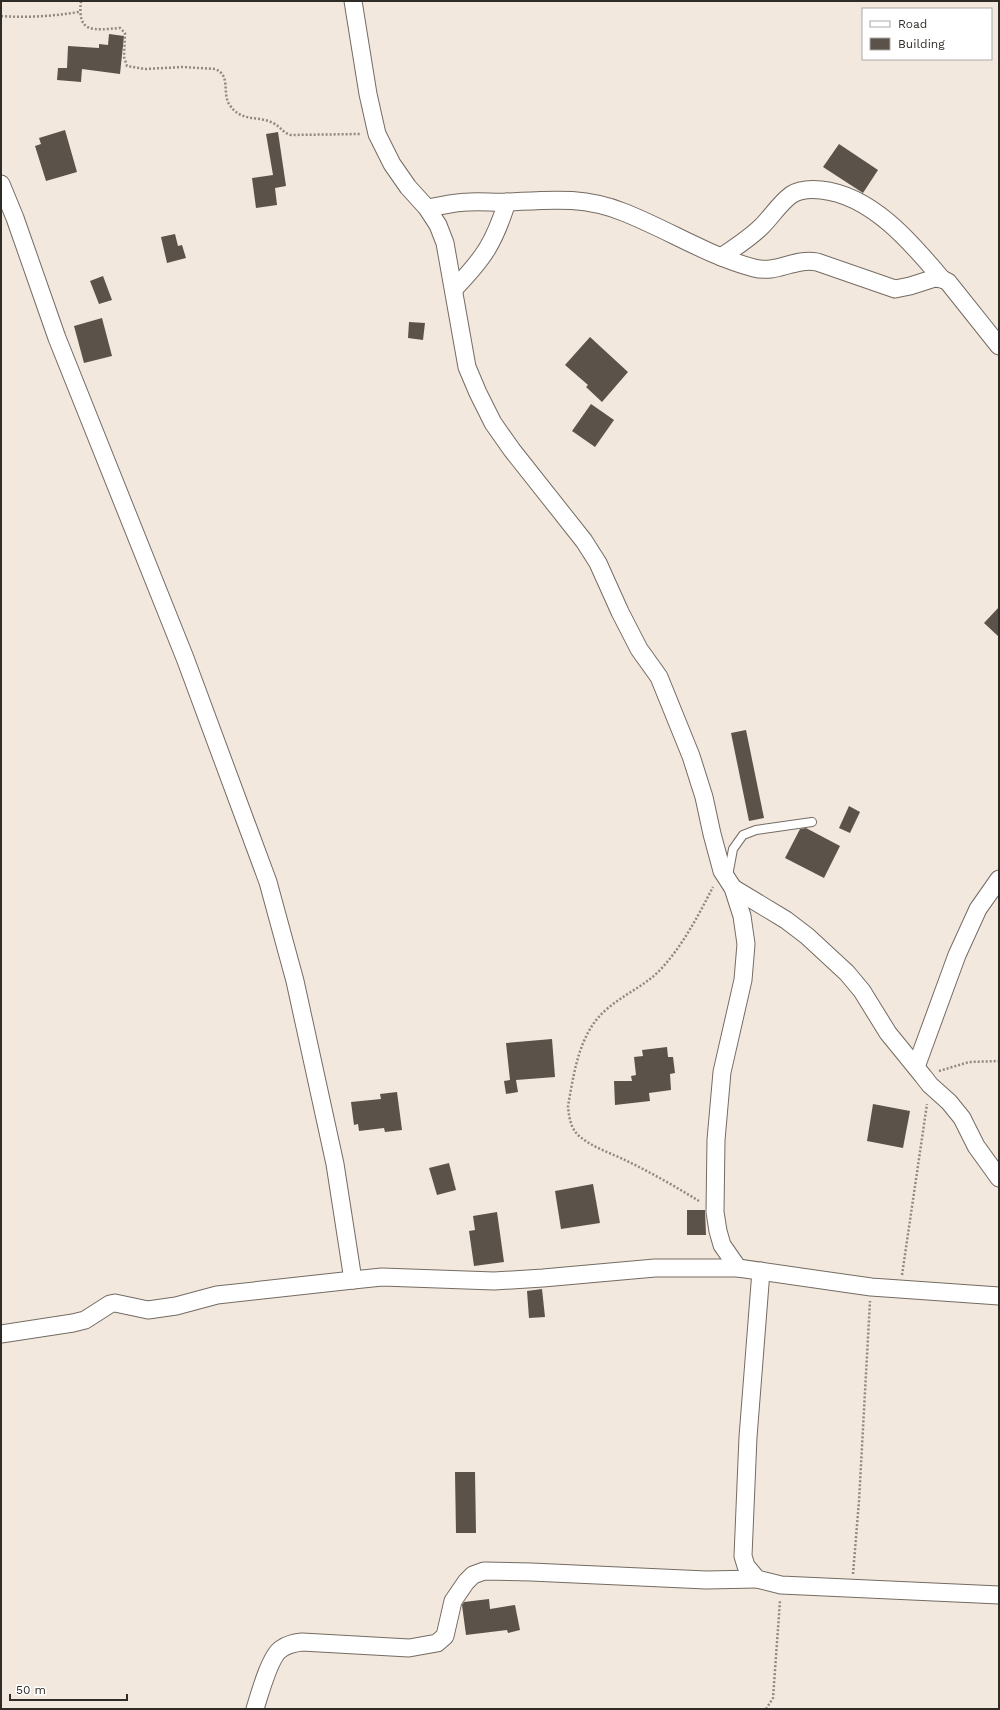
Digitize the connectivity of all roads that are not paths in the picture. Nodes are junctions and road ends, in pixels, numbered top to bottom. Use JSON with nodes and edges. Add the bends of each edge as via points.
{"nodes":[{"id":1,"x":353,"y":1,"type":"edge"},
{"id":2,"x":1,"y":184,"type":"edge"},
{"id":3,"x":507,"y":202,"type":"junction"},
{"id":4,"x":427,"y":208,"type":"junction"},
{"id":5,"x":721,"y":257,"type":"junction"},
{"id":6,"x":942,"y":279,"type":"junction"},
{"id":7,"x":454,"y":289,"type":"junction"},
{"id":8,"x":999,"y":346,"type":"edge"},
{"id":9,"x":812,"y":822,"type":"dead end"},
{"id":10,"x":727,"y":879,"type":"junction"},
{"id":11,"x":999,"y":879,"type":"edge"},
{"id":12,"x":923,"y":1076,"type":"junction"},
{"id":13,"x":999,"y":1178,"type":"edge"},
{"id":14,"x":738,"y":1268,"type":"junction"},
{"id":15,"x":761,"y":1271,"type":"junction"},
{"id":16,"x":353,"y":1280,"type":"junction"},
{"id":17,"x":999,"y":1296,"type":"edge"},
{"id":18,"x":1,"y":1334,"type":"edge"},
{"id":19,"x":757,"y":1579,"type":"junction"},
{"id":20,"x":999,"y":1595,"type":"edge"},
{"id":21,"x":255,"y":1709,"type":"edge"}],
"edges":[{"from":1,"to":4,"type":"street","via":[[377,134],[396,170]]},
{"from":2,"to":16,"type":"street","via":[[56,338],[185,658],[268,882],[295,981],[333,1157]]},
{"from":3,"to":4,"type":"street","via":[[468,202]]},
{"from":3,"to":5,"type":"street","via":[[593,202],[623,212]]},
{"from":3,"to":7,"type":"street","via":[[492,244]]},
{"from":4,"to":7,"type":"street","via":[[445,242]]},
{"from":5,"to":6,"type":"street","via":[[765,270],[806,260],[817,262],[895,289],[929,278]]},
{"from":5,"to":6,"type":"street","via":[[745,241],[791,195],[801,190],[814,189],[851,197],[871,208],[900,233]]},
{"from":6,"to":8,"type":"street","via":[[948,282]]},
{"from":7,"to":10,"type":"street","via":[[467,366],[493,423],[598,563],[639,649],[659,677],[691,756]]},
{"from":9,"to":10,"type":"lane","via":[[756,830],[743,835],[733,849]]},
{"from":10,"to":12,"type":"street","via":[[807,936],[847,973],[862,991],[888,1032]]},
{"from":10,"to":14,"type":"street","via":[[742,916],[746,944],[743,980],[722,1072],[716,1140],[715,1212],[722,1245]]},
{"from":11,"to":12,"type":"street","via":[[978,909],[957,955]]},
{"from":12,"to":13,"type":"street","via":[[962,1118],[976,1146]]},
{"from":14,"to":15,"type":"street"},
{"from":14,"to":16,"type":"street","via":[[655,1268],[494,1281],[382,1277]]},
{"from":15,"to":17,"type":"street","via":[[871,1287]]},
{"from":15,"to":19,"type":"street","via":[[748,1437],[743,1547],[746,1566]]},
{"from":16,"to":18,"type":"street","via":[[216,1294],[176,1306],[154,1309],[110,1304],[85,1320],[73,1324]]},
{"from":19,"to":20,"type":"street","via":[[781,1585]]},
{"from":19,"to":21,"type":"street","via":[[706,1580],[484,1571],[472,1576],[453,1600],[445,1636],[436,1643],[409,1648],[290,1643],[279,1650],[263,1684]]}]}
